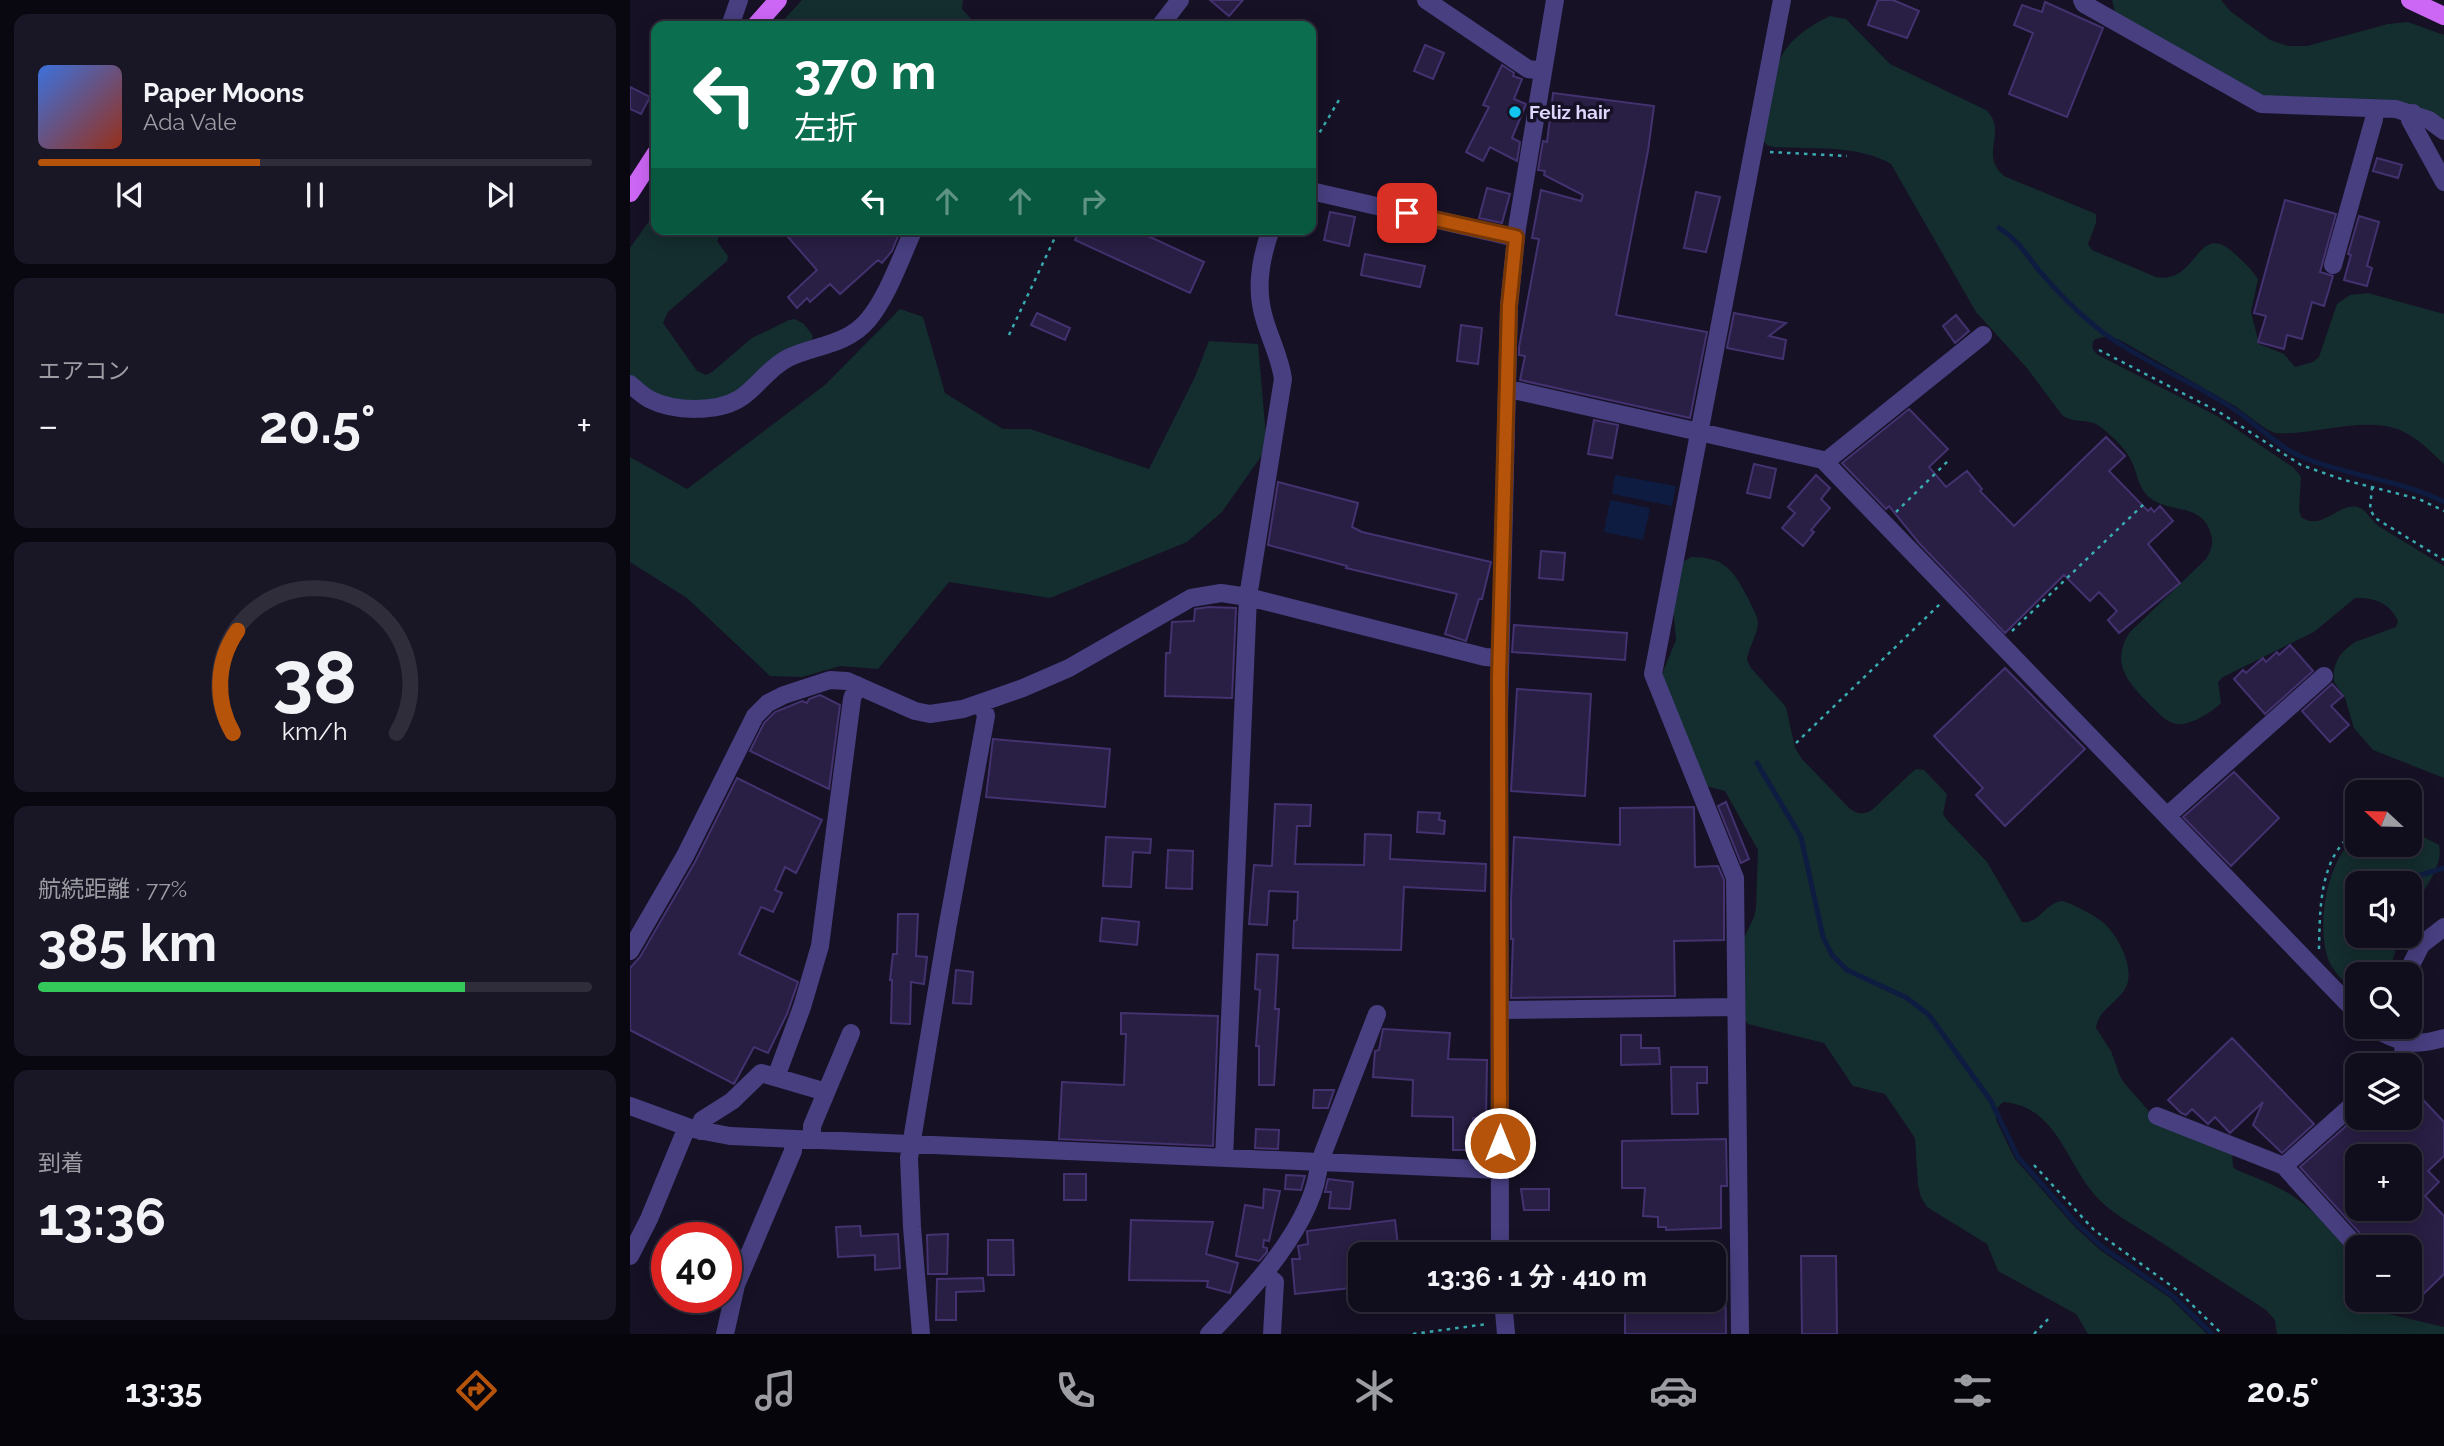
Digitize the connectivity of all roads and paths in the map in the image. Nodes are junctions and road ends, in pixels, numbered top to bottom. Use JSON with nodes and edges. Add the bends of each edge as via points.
{"nodes":[{"id":1,"x":739,"y":0,"type":"edge"},
{"id":2,"x":778,"y":0,"type":"edge"},
{"id":3,"x":1180,"y":0,"type":"edge"},
{"id":4,"x":1426,"y":0,"type":"edge"},
{"id":5,"x":1555,"y":0,"type":"edge"},
{"id":6,"x":1782,"y":0,"type":"edge"},
{"id":7,"x":2082,"y":0,"type":"edge"},
{"id":8,"x":2410,"y":0,"type":"edge"},
{"id":9,"x":2444,"y":16,"type":"edge"},
{"id":10,"x":732,"y":21,"type":"edge"},
{"id":11,"x":759,"y":21,"type":"edge"},
{"id":12,"x":1164,"y":21,"type":"edge"},
{"id":13,"x":1543,"y":71,"type":"junction"},
{"id":14,"x":1339,"y":100,"type":"dead end"},
{"id":15,"x":2374,"y":108,"type":"junction"},
{"id":16,"x":2413,"y":113,"type":"junction"},
{"id":17,"x":2444,"y":131,"type":"edge"},
{"id":18,"x":1316,"y":139,"type":"edge"},
{"id":19,"x":1753,"y":150,"type":"junction"},
{"id":20,"x":1847,"y":156,"type":"dead end"},
{"id":21,"x":651,"y":161,"type":"edge"},
{"id":22,"x":2444,"y":182,"type":"edge"},
{"id":23,"x":1316,"y":192,"type":"edge"},
{"id":24,"x":630,"y":193,"type":"edge"},
{"id":25,"x":911,"y":235,"type":"edge"},
{"id":26,"x":1056,"y":235,"type":"edge"},
{"id":27,"x":1269,"y":235,"type":"edge"},
{"id":28,"x":1516,"y":237,"type":"junction"},
{"id":29,"x":2333,"y":265,"type":"dead end"},
{"id":30,"x":1009,"y":335,"type":"dead end"},
{"id":31,"x":1983,"y":335,"type":"dead end"},
{"id":32,"x":2099,"y":350,"type":"dead end"},
{"id":33,"x":630,"y":384,"type":"edge"},
{"id":34,"x":1507,"y":391,"type":"junction"},
{"id":35,"x":1699,"y":432,"type":"junction"},
{"id":36,"x":1949,"y":460,"type":"dead end"},
{"id":37,"x":1825,"y":462,"type":"junction"},
{"id":38,"x":2372,"y":487,"type":"junction"},
{"id":39,"x":2146,"y":502,"type":"dead end"},
{"id":40,"x":2444,"y":511,"type":"edge"},
{"id":41,"x":1884,"y":523,"type":"junction"},
{"id":42,"x":2444,"y":560,"type":"edge"},
{"id":43,"x":1952,"y":593,"type":"junction"},
{"id":44,"x":1248,"y":597,"type":"junction"},
{"id":45,"x":2000,"y":643,"type":"junction"},
{"id":46,"x":1500,"y":658,"type":"junction"},
{"id":47,"x":2324,"y":676,"type":"dead end"},
{"id":48,"x":858,"y":685,"type":"junction"},
{"id":49,"x":982,"y":703,"type":"junction"},
{"id":50,"x":1796,"y":743,"type":"dead end"},
{"id":51,"x":2167,"y":816,"type":"junction"},
{"id":52,"x":2345,"y":841,"type":"edge"},
{"id":53,"x":2444,"y":927,"type":"edge"},
{"id":54,"x":630,"y":951,"type":"edge"},
{"id":55,"x":2308,"y":962,"type":"junction"},
{"id":56,"x":2412,"y":962,"type":"edge"},
{"id":57,"x":2345,"y":1001,"type":"edge"},
{"id":58,"x":1736,"y":1007,"type":"junction"},
{"id":59,"x":1500,"y":1010,"type":"junction"},
{"id":60,"x":1377,"y":1014,"type":"dead end"},
{"id":61,"x":850,"y":1032,"type":"dead end"},
{"id":62,"x":2444,"y":1038,"type":"edge"},
{"id":63,"x":2412,"y":1039,"type":"edge"},
{"id":64,"x":776,"y":1077,"type":"junction"},
{"id":65,"x":826,"y":1092,"type":"junction"},
{"id":66,"x":630,"y":1106,"type":"edge"},
{"id":67,"x":2345,"y":1112,"type":"edge"},
{"id":68,"x":2157,"y":1116,"type":"dead end"},
{"id":69,"x":693,"y":1129,"type":"junction"},
{"id":70,"x":793,"y":1139,"type":"junction"},
{"id":71,"x":812,"y":1139,"type":"junction"},
{"id":72,"x":911,"y":1144,"type":"junction"},
{"id":73,"x":1224,"y":1158,"type":"junction"},
{"id":74,"x":1321,"y":1163,"type":"junction"},
{"id":75,"x":2034,"y":1165,"type":"dead end"},
{"id":76,"x":2284,"y":1166,"type":"junction"},
{"id":77,"x":1500,"y":1170,"type":"junction"},
{"id":78,"x":2346,"y":1235,"type":"edge"},
{"id":79,"x":1500,"y":1242,"type":"edge"},
{"id":80,"x":630,"y":1256,"type":"edge"},
{"id":81,"x":1265,"y":1274,"type":"junction"},
{"id":82,"x":2051,"y":1315,"type":"dead end"},
{"id":83,"x":1505,"y":1328,"type":"edge"},
{"id":84,"x":725,"y":1334,"type":"edge"},
{"id":85,"x":921,"y":1334,"type":"edge"},
{"id":86,"x":1209,"y":1334,"type":"edge"},
{"id":87,"x":1272,"y":1334,"type":"edge"},
{"id":88,"x":1413,"y":1334,"type":"edge"},
{"id":89,"x":1740,"y":1334,"type":"edge"},
{"id":90,"x":2034,"y":1334,"type":"edge"},
{"id":91,"x":2222,"y":1334,"type":"edge"}],
"edges":[{"from":1,"to":10,"type":"street"},
{"from":2,"to":11,"type":"main road"},
{"from":3,"to":12,"type":"street"},
{"from":4,"to":13,"type":"street","via":[[1528,69]]},
{"from":5,"to":13,"type":"street"},
{"from":6,"to":19,"type":"street"},
{"from":7,"to":15,"type":"street","via":[[2261,104]]},
{"from":8,"to":9,"type":"main road"},
{"from":13,"to":28,"type":"street"},
{"from":14,"to":18,"type":"path"},
{"from":15,"to":16,"type":"street"},
{"from":15,"to":29,"type":"street"},
{"from":16,"to":17,"type":"street"},
{"from":16,"to":22,"type":"street","via":[[2410,120]]},
{"from":19,"to":20,"type":"path"},
{"from":19,"to":35,"type":"street"},
{"from":21,"to":24,"type":"main road"},
{"from":23,"to":28,"type":"street"},
{"from":25,"to":33,"type":"street","via":[[879,305],[855,333],[776,365],[741,398],[711,408],[665,405],[651,401]]},
{"from":26,"to":30,"type":"path"},
{"from":27,"to":44,"type":"street","via":[[1259,291],[1283,379]]},
{"from":28,"to":34,"type":"street"},
{"from":31,"to":37,"type":"street"},
{"from":32,"to":38,"type":"path","via":[[2220,412],[2293,461]]},
{"from":34,"to":35,"type":"street"},
{"from":34,"to":46,"type":"street"},
{"from":35,"to":37,"type":"street"},
{"from":35,"to":58,"type":"street","via":[[1653,674],[1735,878]]},
{"from":36,"to":41,"type":"path"},
{"from":37,"to":41,"type":"street"},
{"from":38,"to":40,"type":"path"},
{"from":38,"to":42,"type":"path","via":[[2370,509],[2375,518]]},
{"from":39,"to":45,"type":"path"},
{"from":41,"to":43,"type":"street"},
{"from":43,"to":45,"type":"street"},
{"from":43,"to":50,"type":"path"},
{"from":44,"to":46,"type":"street"},
{"from":44,"to":49,"type":"street","via":[[1221,593],[1191,598],[1069,668]]},
{"from":44,"to":73,"type":"street"},
{"from":45,"to":51,"type":"street"},
{"from":46,"to":59,"type":"street"},
{"from":47,"to":51,"type":"street"},
{"from":48,"to":49,"type":"street","via":[[899,706],[930,714]]},
{"from":48,"to":54,"type":"street","via":[[830,680],[814,683],[776,699],[755,716],[685,856]]},
{"from":48,"to":64,"type":"street","via":[[852,699],[820,946]]},
{"from":49,"to":72,"type":"street","via":[[986,716]]},
{"from":51,"to":55,"type":"street"},
{"from":52,"to":55,"type":"path","via":[[2328,870],[2320,908],[2319,951]]},
{"from":53,"to":56,"type":"street","via":[[2421,945]]},
{"from":55,"to":57,"type":"street"},
{"from":58,"to":59,"type":"street"},
{"from":58,"to":89,"type":"street"},
{"from":59,"to":77,"type":"street"},
{"from":60,"to":74,"type":"street"},
{"from":61,"to":65,"type":"street"},
{"from":62,"to":63,"type":"street","via":[[2423,1044]]},
{"from":64,"to":65,"type":"street"},
{"from":64,"to":69,"type":"street","via":[[761,1073],[733,1101]]},
{"from":65,"to":71,"type":"street","via":[[812,1126]]},
{"from":66,"to":69,"type":"street"},
{"from":67,"to":76,"type":"street"},
{"from":68,"to":76,"type":"street"},
{"from":69,"to":70,"type":"street"},
{"from":69,"to":80,"type":"street"},
{"from":70,"to":71,"type":"street"},
{"from":70,"to":84,"type":"street","via":[[793,1151],[736,1285]]},
{"from":71,"to":72,"type":"street"},
{"from":72,"to":73,"type":"street"},
{"from":72,"to":85,"type":"street"},
{"from":73,"to":74,"type":"street"},
{"from":74,"to":77,"type":"street"},
{"from":74,"to":81,"type":"street","via":[[1308,1202]]},
{"from":75,"to":91,"type":"path","via":[[2094,1230],[2178,1290]]},
{"from":76,"to":78,"type":"street"},
{"from":77,"to":79,"type":"street"},
{"from":81,"to":86,"type":"street"},
{"from":81,"to":87,"type":"street","via":[[1275,1282]]},
{"from":82,"to":90,"type":"path"},
{"from":83,"to":88,"type":"path"}]}
